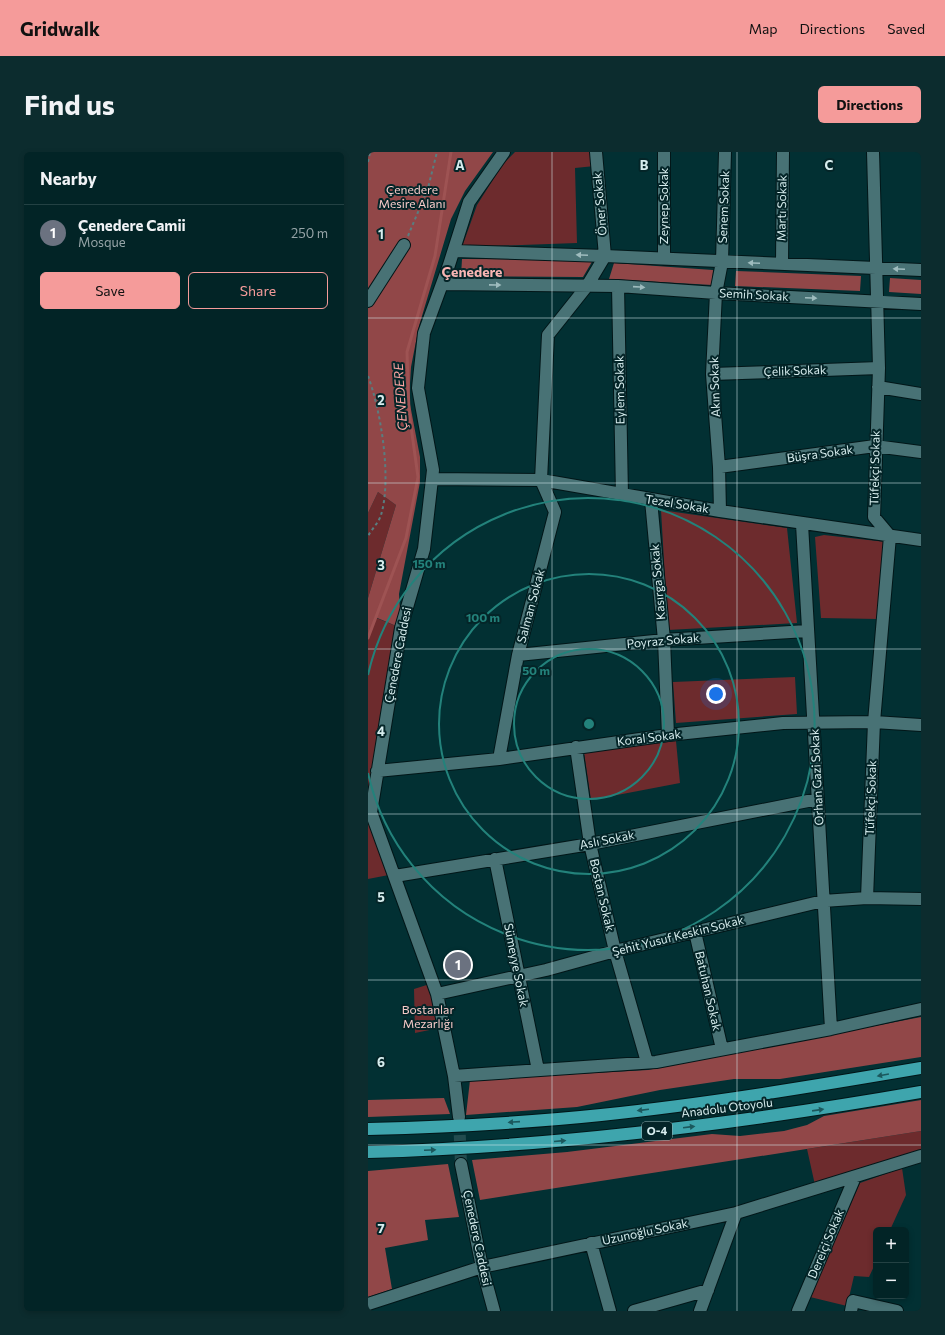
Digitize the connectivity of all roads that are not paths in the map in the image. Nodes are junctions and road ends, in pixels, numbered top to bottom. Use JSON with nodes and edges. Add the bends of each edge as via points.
{"nodes":[{"id":1,"x":504,"y":152,"type":"edge"},
{"id":2,"x":596,"y":152,"type":"edge"},
{"id":3,"x":664,"y":152,"type":"edge"},
{"id":4,"x":725,"y":152,"type":"edge"},
{"id":5,"x":783,"y":152,"type":"edge"},
{"id":6,"x":873,"y":152,"type":"edge"},
{"id":7,"x":404,"y":245,"type":"road end"},
{"id":8,"x":454,"y":251,"type":"junction"},
{"id":9,"x":605,"y":256,"type":"junction"},
{"id":10,"x":664,"y":259,"type":"junction"},
{"id":11,"x":722,"y":262,"type":"junction"},
{"id":12,"x":782,"y":264,"type":"junction"},
{"id":13,"x":877,"y":268,"type":"junction"},
{"id":14,"x":921,"y":270,"type":"edge"},
{"id":15,"x":442,"y":284,"type":"junction"},
{"id":16,"x":587,"y":286,"type":"junction"},
{"id":17,"x":618,"y":286,"type":"junction"},
{"id":18,"x":716,"y":293,"type":"junction"},
{"id":19,"x":368,"y":301,"type":"edge"},
{"id":20,"x":876,"y":302,"type":"junction"},
{"id":21,"x":921,"y":304,"type":"edge"},
{"id":22,"x":879,"y":368,"type":"junction"},
{"id":23,"x":712,"y":374,"type":"junction"},
{"id":24,"x":878,"y":387,"type":"junction"},
{"id":25,"x":921,"y":394,"type":"edge"},
{"id":26,"x":875,"y":446,"type":"junction"},
{"id":27,"x":921,"y":452,"type":"edge"},
{"id":28,"x":719,"y":467,"type":"junction"},
{"id":29,"x":432,"y":479,"type":"junction"},
{"id":30,"x":541,"y":480,"type":"junction"},
{"id":31,"x":622,"y":495,"type":"junction"},
{"id":32,"x":651,"y":500,"type":"junction"},
{"id":33,"x":720,"y":512,"type":"junction"},
{"id":34,"x":802,"y":524,"type":"junction"},
{"id":35,"x":890,"y":536,"type":"junction"},
{"id":36,"x":921,"y":540,"type":"edge"},
{"id":37,"x":807,"y":631,"type":"junction"},
{"id":38,"x":664,"y":640,"type":"junction"},
{"id":39,"x":518,"y":655,"type":"junction"},
{"id":40,"x":874,"y":722,"type":"junction"},
{"id":41,"x":815,"y":723,"type":"junction"},
{"id":42,"x":921,"y":725,"type":"edge"},
{"id":43,"x":668,"y":735,"type":"junction"},
{"id":44,"x":576,"y":747,"type":"junction"},
{"id":45,"x":499,"y":759,"type":"junction"},
{"id":46,"x":377,"y":771,"type":"junction"},
{"id":47,"x":818,"y":800,"type":"junction"},
{"id":48,"x":590,"y":844,"type":"junction"},
{"id":49,"x":495,"y":859,"type":"junction"},
{"id":50,"x":395,"y":876,"type":"junction"},
{"id":51,"x":867,"y":898,"type":"junction"},
{"id":52,"x":921,"y":899,"type":"edge"},
{"id":53,"x":824,"y":901,"type":"junction"},
{"id":54,"x":695,"y":932,"type":"junction"},
{"id":55,"x":615,"y":951,"type":"junction"},
{"id":56,"x":519,"y":976,"type":"junction"},
{"id":57,"x":438,"y":994,"type":"junction"},
{"id":58,"x":921,"y":1009,"type":"edge"},
{"id":59,"x":831,"y":1030,"type":"junction"},
{"id":60,"x":722,"y":1050,"type":"junction"},
{"id":61,"x":647,"y":1062,"type":"junction"},
{"id":62,"x":921,"y":1068,"type":"edge"},
{"id":63,"x":538,"y":1070,"type":"junction"},
{"id":64,"x":454,"y":1076,"type":"junction"},
{"id":65,"x":921,"y":1092,"type":"edge"},
{"id":66,"x":459,"y":1117,"type":"tunnel mouth"},
{"id":67,"x":368,"y":1129,"type":"edge"},
{"id":68,"x":368,"y":1152,"type":"edge"},
{"id":69,"x":921,"y":1156,"type":"edge"},
{"id":70,"x":462,"y":1164,"type":"tunnel mouth"},
{"id":71,"x":855,"y":1177,"type":"junction"},
{"id":72,"x":736,"y":1213,"type":"junction"},
{"id":73,"x":591,"y":1243,"type":"junction"},
{"id":74,"x":482,"y":1267,"type":"junction"},
{"id":75,"x":708,"y":1290,"type":"junction"},
{"id":76,"x":368,"y":1304,"type":"edge"},
{"id":77,"x":494,"y":1311,"type":"edge"},
{"id":78,"x":610,"y":1311,"type":"edge"},
{"id":79,"x":634,"y":1311,"type":"edge"},
{"id":80,"x":700,"y":1311,"type":"edge"},
{"id":81,"x":798,"y":1311,"type":"edge"},
{"id":82,"x":851,"y":1311,"type":"edge"},
{"id":83,"x":897,"y":1311,"type":"edge"}],
"edges":[{"from":1,"to":8,"type":"street","name":"Çenedere Caddesi","via":[[469,202]]},
{"from":2,"to":9,"type":"street","name":"Öner Sokak"},
{"from":3,"to":10,"type":"street","name":"Zeynep Sokak"},
{"from":4,"to":11,"type":"street","name":"Senem Sokak"},
{"from":5,"to":12,"type":"street","name":"Martı Sokak"},
{"from":6,"to":13,"type":"street","name":"Tüfekçi Sokak"},
{"from":7,"to":19,"type":"street"},
{"from":9,"to":8,"type":"street","one_way":true},
{"from":8,"to":15,"type":"street","name":"Çenedere Caddesi"},
{"from":9,"to":10,"type":"street"},
{"from":9,"to":16,"type":"street"},
{"from":10,"to":11,"type":"street"},
{"from":12,"to":11,"type":"street","one_way":true},
{"from":11,"to":18,"type":"street","name":"Akın Sokak"},
{"from":12,"to":13,"type":"street"},
{"from":14,"to":13,"type":"street","one_way":true},
{"from":13,"to":20,"type":"street","name":"Tüfekçi Sokak"},
{"from":15,"to":16,"type":"street","name":"Semih Sokak","one_way":true},
{"from":15,"to":29,"type":"street","name":"Çenedere Caddesi","via":[[424,333],[418,388]]},
{"from":16,"to":17,"type":"street","name":"Semih Sokak"},
{"from":16,"to":30,"type":"street","via":[[548,335]]},
{"from":17,"to":18,"type":"street","name":"Semih Sokak","one_way":true},
{"from":17,"to":31,"type":"street","name":"Eylem Sokak"},
{"from":18,"to":20,"type":"street","name":"Semih Sokak","one_way":true},
{"from":18,"to":23,"type":"street","name":"Akın Sokak"},
{"from":20,"to":21,"type":"street","name":"Semih Sokak"},
{"from":20,"to":22,"type":"street","name":"Tüfekçi Sokak"},
{"from":22,"to":23,"type":"street","name":"Çelik Sokak"},
{"from":22,"to":24,"type":"street","name":"Tüfekçi Sokak"},
{"from":23,"to":28,"type":"street","name":"Akın Sokak"},
{"from":24,"to":25,"type":"street"},
{"from":24,"to":26,"type":"street","name":"Tüfekçi Sokak"},
{"from":26,"to":27,"type":"street","name":"Büşra Sokak"},
{"from":26,"to":28,"type":"street","name":"Büşra Sokak"},
{"from":26,"to":35,"type":"street","name":"Tüfekçi Sokak","via":[[874,517]]},
{"from":28,"to":33,"type":"street","name":"Akın Sokak"},
{"from":29,"to":30,"type":"street","name":"Tezel Sokak"},
{"from":29,"to":46,"type":"street","name":"Çenedere Caddesi","via":[[424,549],[401,628]]},
{"from":30,"to":31,"type":"street","name":"Tezel Sokak"},
{"from":30,"to":39,"type":"street","name":"Salman Sokak","via":[[555,512]]},
{"from":31,"to":32,"type":"street","name":"Tezel Sokak"},
{"from":32,"to":33,"type":"street","name":"Tezel Sokak"},
{"from":32,"to":38,"type":"street","name":"Kasırga Sokak"},
{"from":33,"to":34,"type":"street","name":"Tezel Sokak"},
{"from":34,"to":35,"type":"street","name":"Tezel Sokak"},
{"from":34,"to":37,"type":"street","name":"Orhan Gazi Sokak"},
{"from":35,"to":36,"type":"street","name":"Tezel Sokak"},
{"from":35,"to":40,"type":"street","name":"Tüfekçi Sokak"},
{"from":37,"to":38,"type":"street","name":"Poyraz Sokak"},
{"from":37,"to":41,"type":"street","name":"Orhan Gazi Sokak"},
{"from":38,"to":39,"type":"street","name":"Poyraz Sokak"},
{"from":38,"to":43,"type":"street","name":"Kasırga Sokak"},
{"from":39,"to":45,"type":"street","name":"Salman Sokak"},
{"from":40,"to":41,"type":"street","name":"Koral Sokak"},
{"from":40,"to":42,"type":"street","name":"Koral Sokak"},
{"from":40,"to":51,"type":"street","name":"Tüfekçi Sokak"},
{"from":41,"to":43,"type":"street","name":"Koral Sokak","via":[[783,723]]},
{"from":41,"to":47,"type":"street","name":"Orhan Gazi Sokak"},
{"from":43,"to":44,"type":"street","name":"Koral Sokak"},
{"from":44,"to":45,"type":"street","name":"Koral Sokak"},
{"from":44,"to":48,"type":"street","name":"Bostan Sokak"},
{"from":45,"to":46,"type":"street","name":"Koral Sokak"},
{"from":46,"to":50,"type":"street","name":"Çenedere Caddesi","via":[[371,812]]},
{"from":47,"to":48,"type":"street","name":"Aslı Sokak"},
{"from":47,"to":53,"type":"street","name":"Orhan Gazi Sokak"},
{"from":48,"to":49,"type":"street","name":"Aslı Sokak"},
{"from":48,"to":55,"type":"street","name":"Bostan Sokak"},
{"from":49,"to":50,"type":"street","name":"Aslı Sokak"},
{"from":49,"to":56,"type":"street","name":"Sümeyye Sokak"},
{"from":50,"to":57,"type":"street","name":"Çenedere Caddesi"},
{"from":51,"to":52,"type":"street","name":"Şehit Yusuf Keskin Sokak"},
{"from":51,"to":53,"type":"street","name":"Şehit Yusuf Keskin Sokak"},
{"from":53,"to":54,"type":"street","name":"Şehit Yusuf Keskin Sokak"},
{"from":53,"to":59,"type":"street","name":"Orhan Gazi Sokak"},
{"from":54,"to":55,"type":"street","name":"Şehit Yusuf Keskin Sokak"},
{"from":54,"to":60,"type":"street","name":"Batuhan Sokak"},
{"from":55,"to":56,"type":"street","name":"Şehit Yusuf Keskin Sokak"},
{"from":55,"to":61,"type":"street","name":"Bostan Sokak"},
{"from":56,"to":57,"type":"street","name":"Şehit Yusuf Keskin Sokak"},
{"from":56,"to":63,"type":"street","name":"Sümeyye Sokak"},
{"from":57,"to":64,"type":"street","name":"Çenedere Caddesi"},
{"from":58,"to":59,"type":"street"},
{"from":59,"to":60,"type":"street"},
{"from":60,"to":61,"type":"street"},
{"from":61,"to":63,"type":"street"},
{"from":62,"to":67,"type":"highway","name":"Anadolu Otoyolu","number":"O-4","one_way":true,"via":[[763,1094],[600,1115]]},
{"from":63,"to":64,"type":"street"},
{"from":64,"to":66,"type":"street","name":"Çenedere Caddesi"},
{"from":68,"to":65,"type":"highway","name":"Anadolu Otoyolu","number":"O-4","one_way":true,"via":[[488,1147],[600,1137],[766,1117]]},
{"from":69,"to":71,"type":"street","name":"Uzunoğlu Sokak"},
{"from":70,"to":74,"type":"street","name":"Çenedere Caddesi"},
{"from":71,"to":72,"type":"street","name":"Uzunoğlu Sokak"},
{"from":71,"to":81,"type":"street","name":"Dereiçi Sokak"},
{"from":72,"to":73,"type":"street","name":"Uzunoğlu Sokak"},
{"from":72,"to":75,"type":"street"},
{"from":73,"to":74,"type":"street","name":"Uzunoğlu Sokak"},
{"from":73,"to":78,"type":"street"},
{"from":74,"to":76,"type":"street","name":"Uzunoğlu Sokak"},
{"from":74,"to":77,"type":"street","name":"Çenedere Caddesi"},
{"from":75,"to":79,"type":"street"},
{"from":75,"to":80,"type":"street"},
{"from":82,"to":83,"type":"street","via":[[853,1301]]}]}
